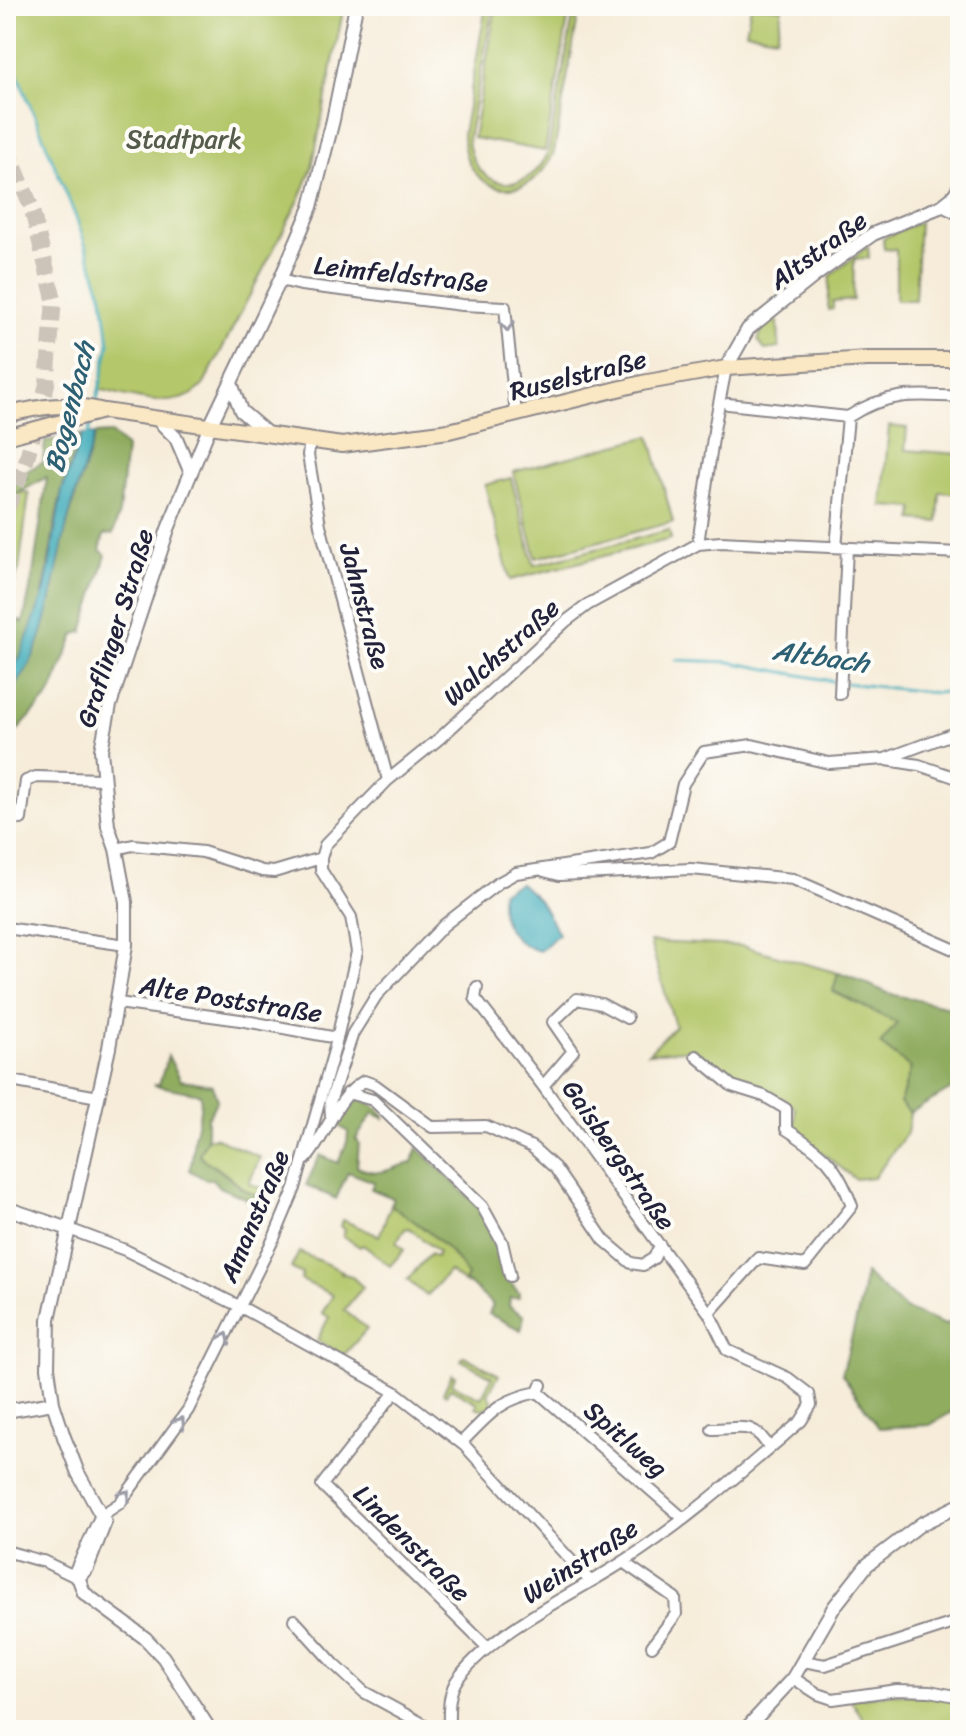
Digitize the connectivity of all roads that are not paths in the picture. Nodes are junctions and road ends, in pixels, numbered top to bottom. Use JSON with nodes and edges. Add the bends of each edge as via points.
{"nodes":[{"id":1,"x":356,"y":6,"type":"edge"},
{"id":2,"x":960,"y":186,"type":"edge"},
{"id":3,"x":942,"y":206,"type":"junction"},
{"id":4,"x":960,"y":215,"type":"edge"},
{"id":5,"x":280,"y":280,"type":"junction"},
{"id":6,"x":960,"y":359,"type":"edge"},
{"id":7,"x":726,"y":368,"type":"junction"},
{"id":8,"x":231,"y":383,"type":"junction"},
{"id":9,"x":960,"y":397,"type":"edge"},
{"id":10,"x":728,"y":404,"type":"dead end"},
{"id":11,"x":34,"y":408,"type":"junction"},
{"id":12,"x":104,"y":411,"type":"junction"},
{"id":13,"x":6,"y":415,"type":"edge"},
{"id":14,"x":516,"y":415,"type":"junction"},
{"id":15,"x":848,"y":417,"type":"junction"},
{"id":16,"x":156,"y":418,"type":"junction"},
{"id":17,"x":210,"y":426,"type":"junction"},
{"id":18,"x":269,"y":435,"type":"junction"},
{"id":19,"x":9,"y":436,"type":"edge"},
{"id":20,"x":310,"y":441,"type":"junction"},
{"id":21,"x":191,"y":473,"type":"junction"},
{"id":22,"x":698,"y":544,"type":"junction"},
{"id":23,"x":841,"y":548,"type":"junction"},
{"id":24,"x":960,"y":553,"type":"edge"},
{"id":25,"x":840,"y":685,"type":"dead end"},
{"id":26,"x":960,"y":731,"type":"edge"},
{"id":27,"x":885,"y":759,"type":"junction"},
{"id":28,"x":102,"y":779,"type":"junction"},
{"id":29,"x":960,"y":779,"type":"edge"},
{"id":30,"x":388,"y":780,"type":"junction"},
{"id":31,"x":21,"y":819,"type":"dead end"},
{"id":32,"x":116,"y":849,"type":"junction"},
{"id":33,"x":321,"y":858,"type":"junction"},
{"id":34,"x":538,"y":870,"type":"junction"},
{"id":35,"x":6,"y":928,"type":"edge"},
{"id":36,"x":126,"y":945,"type":"junction"},
{"id":37,"x":960,"y":952,"type":"edge"},
{"id":38,"x":477,"y":987,"type":"dead end"},
{"id":39,"x":118,"y":1003,"type":"junction"},
{"id":40,"x":627,"y":1018,"type":"dead end"},
{"id":41,"x":337,"y":1038,"type":"junction"},
{"id":42,"x":696,"y":1056,"type":"dead end"},
{"id":43,"x":6,"y":1080,"type":"edge"},
{"id":44,"x":543,"y":1086,"type":"junction"},
{"id":45,"x":348,"y":1093,"type":"junction"},
{"id":46,"x":98,"y":1097,"type":"junction"},
{"id":47,"x":331,"y":1116,"type":"junction"},
{"id":48,"x":302,"y":1163,"type":"junction"},
{"id":49,"x":6,"y":1208,"type":"edge"},
{"id":50,"x":69,"y":1229,"type":"junction"},
{"id":51,"x":660,"y":1245,"type":"junction"},
{"id":52,"x":510,"y":1276,"type":"dead end"},
{"id":53,"x":239,"y":1306,"type":"junction"},
{"id":54,"x":709,"y":1313,"type":"junction"},
{"id":55,"x":395,"y":1392,"type":"junction"},
{"id":56,"x":53,"y":1403,"type":"junction"},
{"id":57,"x":6,"y":1411,"type":"edge"},
{"id":58,"x":712,"y":1429,"type":"dead end"},
{"id":59,"x":461,"y":1443,"type":"junction"},
{"id":60,"x":769,"y":1448,"type":"junction"},
{"id":61,"x":960,"y":1505,"type":"edge"},
{"id":62,"x":102,"y":1515,"type":"junction"},
{"id":63,"x":684,"y":1519,"type":"junction"},
{"id":64,"x":6,"y":1548,"type":"edge"},
{"id":65,"x":623,"y":1562,"type":"junction"},
{"id":66,"x":78,"y":1578,"type":"junction"},
{"id":67,"x":590,"y":1581,"type":"junction"},
{"id":68,"x":294,"y":1620,"type":"dead end"},
{"id":69,"x":960,"y":1621,"type":"edge"},
{"id":70,"x":652,"y":1646,"type":"dead end"},
{"id":71,"x":487,"y":1647,"type":"junction"},
{"id":72,"x":803,"y":1661,"type":"junction"},
{"id":73,"x":793,"y":1678,"type":"junction"},
{"id":74,"x":960,"y":1697,"type":"edge"},
{"id":75,"x":210,"y":1730,"type":"edge"},
{"id":76,"x":434,"y":1730,"type":"edge"},
{"id":77,"x":449,"y":1730,"type":"edge"},
{"id":78,"x":745,"y":1730,"type":"edge"}],
"edges":[{"from":1,"to":5,"type":"street","name":"Graflinger Straße","via":[[319,182]]},
{"from":2,"to":3,"type":"street"},
{"from":3,"to":4,"type":"street"},
{"from":3,"to":7,"type":"street","name":"Altstraße","via":[[873,234],[848,251],[748,329]]},
{"from":5,"to":8,"type":"street","name":"Graflinger Straße"},
{"from":5,"to":14,"type":"street","name":"Leimfeldstraße","one_way":true,"via":[[505,307]]},
{"from":6,"to":7,"type":"main road","name":"Ruselstraße"},
{"from":7,"to":14,"type":"main road","name":"Ruselstraße"},
{"from":7,"to":22,"type":"street"},
{"from":8,"to":17,"type":"street","name":"Graflinger Straße"},
{"from":8,"to":18,"type":"street","via":[[241,411]]},
{"from":9,"to":15,"type":"street","via":[[910,394]]},
{"from":10,"to":15,"type":"street"},
{"from":11,"to":12,"type":"main road","via":[[82,405]]},
{"from":11,"to":13,"type":"main road"},
{"from":11,"to":19,"type":"main road","via":[[31,418]]},
{"from":12,"to":16,"type":"main road","name":"Ruselstraße"},
{"from":12,"to":19,"type":"main road"},
{"from":14,"to":20,"type":"main road","name":"Ruselstraße","via":[[404,439],[342,445]]},
{"from":15,"to":23,"type":"street"},
{"from":16,"to":17,"type":"main road","name":"Ruselstraße"},
{"from":16,"to":21,"type":"street","via":[[176,438]]},
{"from":17,"to":18,"type":"main road","name":"Ruselstraße"},
{"from":17,"to":21,"type":"street","name":"Graflinger Straße"},
{"from":18,"to":20,"type":"main road","name":"Ruselstraße"},
{"from":20,"to":30,"type":"street","name":"Jahnstraße","via":[[320,525]]},
{"from":21,"to":28,"type":"street","name":"Graflinger Straße","via":[[151,574],[110,705],[101,750]]},
{"from":22,"to":23,"type":"street","name":"Walchstraße"},
{"from":22,"to":30,"type":"street","name":"Walchstraße","via":[[565,622]]},
{"from":23,"to":24,"type":"street","name":"Walchstraße"},
{"from":23,"to":25,"type":"street"},
{"from":26,"to":27,"type":"street"},
{"from":27,"to":29,"type":"street"},
{"from":27,"to":34,"type":"street","via":[[829,763],[752,745],[704,752],[683,784],[669,842],[651,853]]},
{"from":28,"to":31,"type":"street","via":[[26,781]]},
{"from":28,"to":32,"type":"street","name":"Graflinger Straße"},
{"from":30,"to":33,"type":"street","name":"Walchstraße","via":[[325,845]]},
{"from":32,"to":33,"type":"street","via":[[133,845],[203,852],[274,872]]},
{"from":32,"to":36,"type":"street","name":"Graflinger Straße","via":[[126,902]]},
{"from":33,"to":41,"type":"street","name":"Amanstraße","via":[[321,870],[351,917],[357,952]]},
{"from":34,"to":37,"type":"street","via":[[559,875],[691,869],[793,879]]},
{"from":34,"to":47,"type":"street","via":[[498,883],[444,925],[376,996],[353,1033],[330,1102]]},
{"from":35,"to":36,"type":"street"},
{"from":36,"to":39,"type":"street","name":"Graflinger Straße"},
{"from":38,"to":44,"type":"street","name":"Gaisbergstraße","via":[[475,998]]},
{"from":39,"to":41,"type":"street","name":"Alte Poststraße"},
{"from":39,"to":46,"type":"street","name":"Graflinger Straße"},
{"from":40,"to":44,"type":"street","name":"Gaisbergstraße","via":[[577,999],[553,1022],[573,1051]]},
{"from":41,"to":48,"type":"street","name":"Amanstraße"},
{"from":42,"to":54,"type":"street","via":[[732,1086],[786,1109],[786,1129],[816,1149],[842,1177],[852,1206],[805,1265],[758,1258]]},
{"from":43,"to":46,"type":"street"},
{"from":44,"to":51,"type":"street","name":"Gaisbergstraße"},
{"from":45,"to":47,"type":"street"},
{"from":45,"to":51,"type":"street","name":"Gaisbergstraße","via":[[364,1081],[432,1127],[486,1126],[532,1147],[555,1168],[604,1240],[631,1263],[643,1265]]},
{"from":45,"to":52,"type":"street","via":[[373,1100],[482,1206],[502,1242]]},
{"from":46,"to":50,"type":"street","name":"Graflinger Straße"},
{"from":47,"to":48,"type":"street"},
{"from":48,"to":53,"type":"street","name":"Amanstraße","via":[[274,1238]]},
{"from":49,"to":50,"type":"street"},
{"from":50,"to":53,"type":"street"},
{"from":50,"to":56,"type":"street","name":"Graflinger Straße","via":[[49,1319]]},
{"from":51,"to":54,"type":"street","name":"Weinstraße"},
{"from":53,"to":55,"type":"street"},
{"from":62,"to":53,"type":"street","name":"Amanstraße","one_way":true,"via":[[120,1503],[181,1421]]},
{"from":54,"to":60,"type":"street","name":"Weinstraße","via":[[727,1350],[788,1378],[809,1394],[811,1405],[801,1421]]},
{"from":55,"to":59,"type":"street"},
{"from":55,"to":71,"type":"street","name":"Lindenstraße","via":[[322,1485]]},
{"from":56,"to":57,"type":"street"},
{"from":56,"to":62,"type":"street","name":"Graflinger Straße","via":[[78,1473]]},
{"from":58,"to":60,"type":"street","via":[[753,1429]]},
{"from":59,"to":63,"type":"street","name":"Spitlweg","via":[[499,1405],[540,1389]]},
{"from":59,"to":67,"type":"street"},
{"from":60,"to":63,"type":"street","name":"Weinstraße"},
{"from":61,"to":72,"type":"street","via":[[921,1524],[867,1565],[834,1607]]},
{"from":62,"to":66,"type":"street","via":[[102,1534]]},
{"from":63,"to":65,"type":"street","name":"Weinstraße"},
{"from":64,"to":66,"type":"street"},
{"from":65,"to":67,"type":"street","name":"Weinstraße"},
{"from":65,"to":70,"type":"street","via":[[675,1598],[676,1614]]},
{"from":66,"to":75,"type":"street","via":[[84,1593],[163,1657]]},
{"from":67,"to":71,"type":"street","name":"Weinstraße"},
{"from":68,"to":76,"type":"street","via":[[364,1692]]},
{"from":69,"to":72,"type":"street","via":[[825,1665]]},
{"from":71,"to":77,"type":"street","name":"Weinstraße","via":[[456,1679],[448,1704]]},
{"from":72,"to":73,"type":"street"},
{"from":73,"to":74,"type":"street","via":[[833,1699],[897,1690]]},
{"from":73,"to":78,"type":"street"}]}
